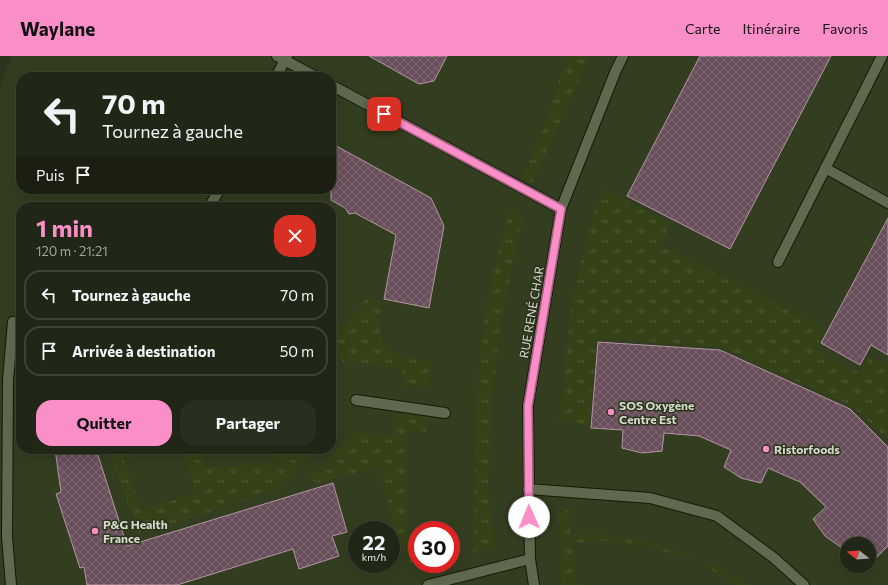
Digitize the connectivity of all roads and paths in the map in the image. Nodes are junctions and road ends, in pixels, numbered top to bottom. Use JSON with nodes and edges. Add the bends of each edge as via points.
{"nodes":[{"id":1,"x":623,"y":56,"type":"edge"},
{"id":2,"x":882,"y":56,"type":"edge"},
{"id":3,"x":283,"y":57,"type":"edge"},
{"id":4,"x":278,"y":72,"type":"edge"},
{"id":5,"x":308,"y":72,"type":"edge"},
{"id":6,"x":336,"y":88,"type":"edge"},
{"id":7,"x":825,"y":168,"type":"junction"},
{"id":8,"x":888,"y":202,"type":"edge"},
{"id":9,"x":561,"y":209,"type":"junction"},
{"id":10,"x":778,"y":262,"type":"dead end"},
{"id":11,"x":16,"y":322,"type":"edge"},
{"id":12,"x":356,"y":400,"type":"dead end"},
{"id":13,"x":445,"y":413,"type":"dead end"},
{"id":14,"x":528,"y":489,"type":"junction"},
{"id":15,"x":530,"y":559,"type":"junction"},
{"id":16,"x":11,"y":585,"type":"edge"},
{"id":17,"x":428,"y":585,"type":"edge"},
{"id":18,"x":534,"y":585,"type":"edge"},
{"id":19,"x":804,"y":585,"type":"edge"}],
"edges":[{"from":1,"to":9,"type":"street","name":"RUE RENÉ CHAR"},
{"from":2,"to":7,"type":"street"},
{"from":3,"to":4,"type":"street"},
{"from":3,"to":5,"type":"street"},
{"from":6,"to":9,"type":"street"},
{"from":7,"to":8,"type":"street"},
{"from":7,"to":10,"type":"street"},
{"from":9,"to":14,"type":"street","name":"RUE RENÉ CHAR","via":[[528,406]]},
{"from":11,"to":16,"type":"street","via":[[13,322],[8,380],[7,537]]},
{"from":12,"to":13,"type":"street"},
{"from":14,"to":15,"type":"street","name":"RUE RENÉ CHAR"},
{"from":14,"to":19,"type":"street","via":[[650,498],[717,516],[774,558]]},
{"from":15,"to":17,"type":"street"},
{"from":15,"to":18,"type":"street","name":"RUE RENÉ CHAR"}]}
